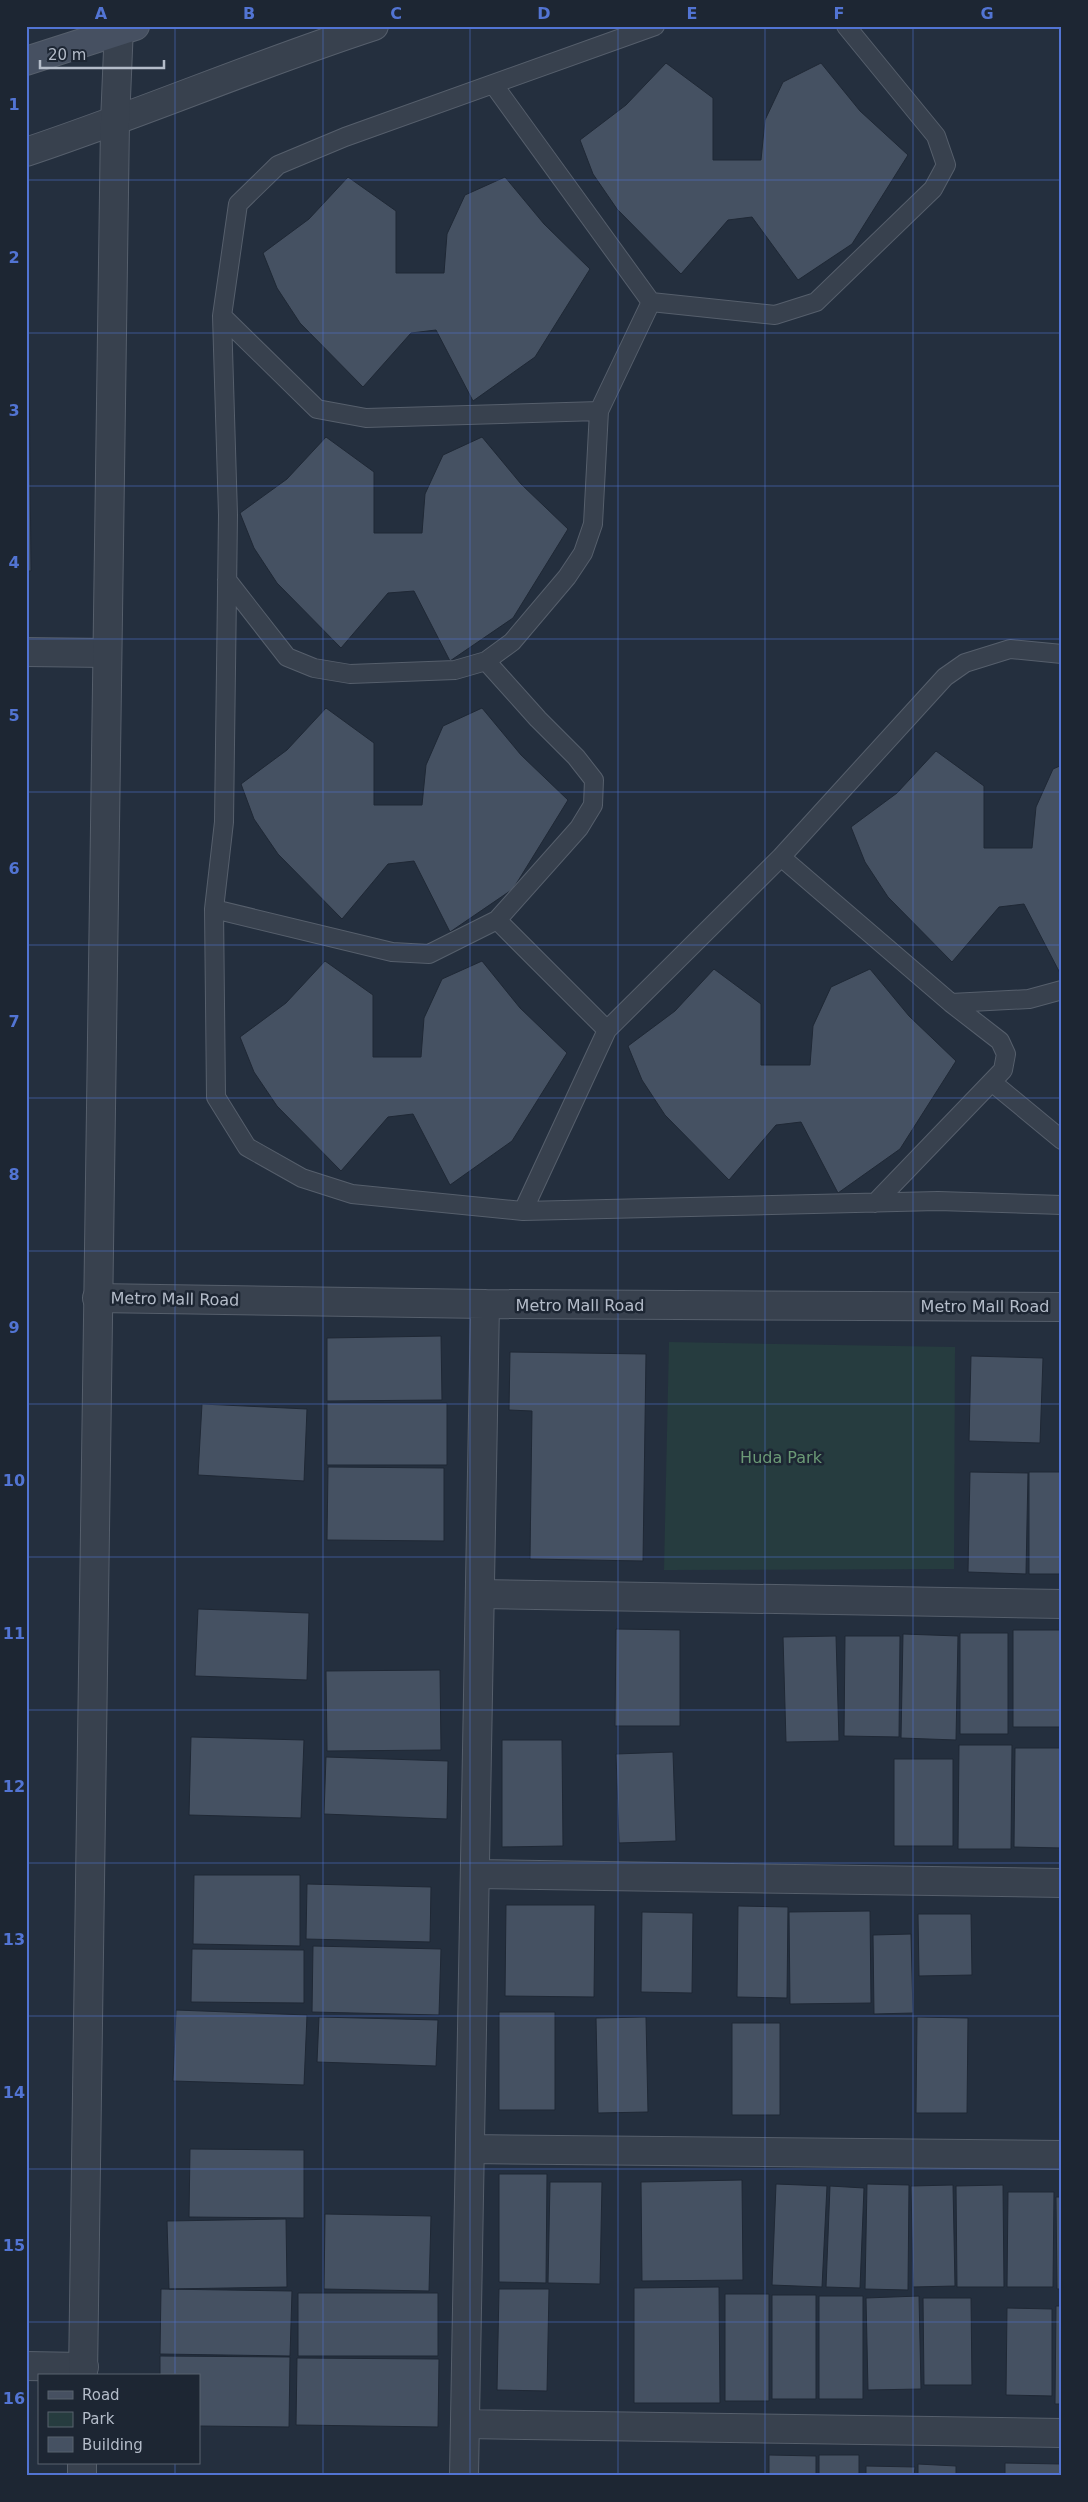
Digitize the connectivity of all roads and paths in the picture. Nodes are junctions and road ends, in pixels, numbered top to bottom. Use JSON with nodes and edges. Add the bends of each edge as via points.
{"nodes":[{"id":1,"x":374,"y":26,"type":"edge"},
{"id":2,"x":656,"y":26,"type":"edge"},
{"id":3,"x":846,"y":26,"type":"edge"},
{"id":4,"x":124,"y":28,"type":"edge"},
{"id":5,"x":26,"y":61,"type":"edge"},
{"id":6,"x":493,"y":84,"type":"junction"},
{"id":7,"x":115,"y":122,"type":"junction"},
{"id":8,"x":26,"y":152,"type":"edge"},
{"id":9,"x":651,"y":302,"type":"junction"},
{"id":10,"x":222,"y":316,"type":"junction"},
{"id":11,"x":599,"y":411,"type":"junction"},
{"id":12,"x":227,"y":580,"type":"junction"},
{"id":13,"x":26,"y":652,"type":"edge"},
{"id":14,"x":107,"y":653,"type":"junction"},
{"id":15,"x":1062,"y":654,"type":"edge"},
{"id":16,"x":486,"y":661,"type":"junction"},
{"id":17,"x":782,"y":857,"type":"junction"},
{"id":18,"x":214,"y":909,"type":"junction"},
{"id":19,"x":497,"y":920,"type":"junction"},
{"id":20,"x":1062,"y":990,"type":"edge"},
{"id":21,"x":951,"y":1003,"type":"junction"},
{"id":22,"x":607,"y":1030,"type":"junction"},
{"id":23,"x":992,"y":1083,"type":"junction"},
{"id":24,"x":1062,"y":1140,"type":"edge"},
{"id":25,"x":875,"y":1202,"type":"junction"},
{"id":26,"x":1062,"y":1205,"type":"edge"},
{"id":27,"x":523,"y":1211,"type":"junction"},
{"id":28,"x":98,"y":1298,"type":"junction"},
{"id":29,"x":485,"y":1304,"type":"junction"},
{"id":30,"x":1062,"y":1306,"type":"edge"},
{"id":31,"x":480,"y":1594,"type":"junction"},
{"id":32,"x":1062,"y":1604,"type":"edge"},
{"id":33,"x":475,"y":1874,"type":"junction"},
{"id":34,"x":1062,"y":1883,"type":"edge"},
{"id":35,"x":470,"y":2149,"type":"junction"},
{"id":36,"x":1062,"y":2155,"type":"edge"},
{"id":37,"x":26,"y":2366,"type":"edge"},
{"id":38,"x":84,"y":2372,"type":"edge"},
{"id":39,"x":465,"y":2424,"type":"junction"},
{"id":40,"x":1062,"y":2433,"type":"edge"},
{"id":41,"x":464,"y":2476,"type":"edge"}],
"edges":[{"from":1,"to":7,"type":"street"},
{"from":2,"to":6,"type":"lane"},
{"from":3,"to":9,"type":"lane","via":[[936,136],[946,165],[933,189],[816,302],[775,315]]},
{"from":4,"to":5,"type":"main road"},
{"from":4,"to":7,"type":"street"},
{"from":6,"to":9,"type":"lane"},
{"from":6,"to":10,"type":"lane","via":[[345,137],[278,165],[238,204]]},
{"from":7,"to":8,"type":"street"},
{"from":7,"to":14,"type":"street"},
{"from":9,"to":11,"type":"lane"},
{"from":10,"to":11,"type":"lane","via":[[317,409],[366,418]]},
{"from":10,"to":12,"type":"lane"},
{"from":11,"to":16,"type":"lane","via":[[593,524],[583,553],[512,642]]},
{"from":12,"to":16,"type":"lane","via":[[287,657],[314,668],[350,674],[454,670]]},
{"from":12,"to":18,"type":"lane","via":[[224,822]]},
{"from":13,"to":14,"type":"street"},
{"from":14,"to":28,"type":"street"},
{"from":15,"to":17,"type":"lane","via":[[1010,649],[965,663],[945,677]]},
{"from":16,"to":19,"type":"lane","via":[[594,780],[593,805],[579,828]]},
{"from":17,"to":21,"type":"lane"},
{"from":17,"to":22,"type":"lane"},
{"from":18,"to":19,"type":"lane","via":[[392,952],[429,954]]},
{"from":18,"to":27,"type":"lane","via":[[216,1097],[247,1147],[302,1178],[352,1194]]},
{"from":19,"to":22,"type":"lane"},
{"from":20,"to":21,"type":"lane","via":[[1029,998]]},
{"from":21,"to":23,"type":"lane","via":[[1000,1041],[1006,1054],[1003,1070]]},
{"from":22,"to":27,"type":"lane"},
{"from":23,"to":24,"type":"lane"},
{"from":23,"to":25,"type":"lane"},
{"from":25,"to":26,"type":"lane","via":[[938,1200]]},
{"from":25,"to":27,"type":"lane"},
{"from":28,"to":29,"type":"street","name":"Metro Mall Road"},
{"from":28,"to":38,"type":"street"},
{"from":29,"to":30,"type":"street","name":"Metro Mall Road"},
{"from":29,"to":31,"type":"street"},
{"from":31,"to":32,"type":"street"},
{"from":31,"to":33,"type":"street"},
{"from":33,"to":34,"type":"street"},
{"from":33,"to":35,"type":"street"},
{"from":35,"to":36,"type":"street"},
{"from":35,"to":39,"type":"street"},
{"from":37,"to":38,"type":"street"},
{"from":39,"to":40,"type":"street"},
{"from":39,"to":41,"type":"street"}]}
